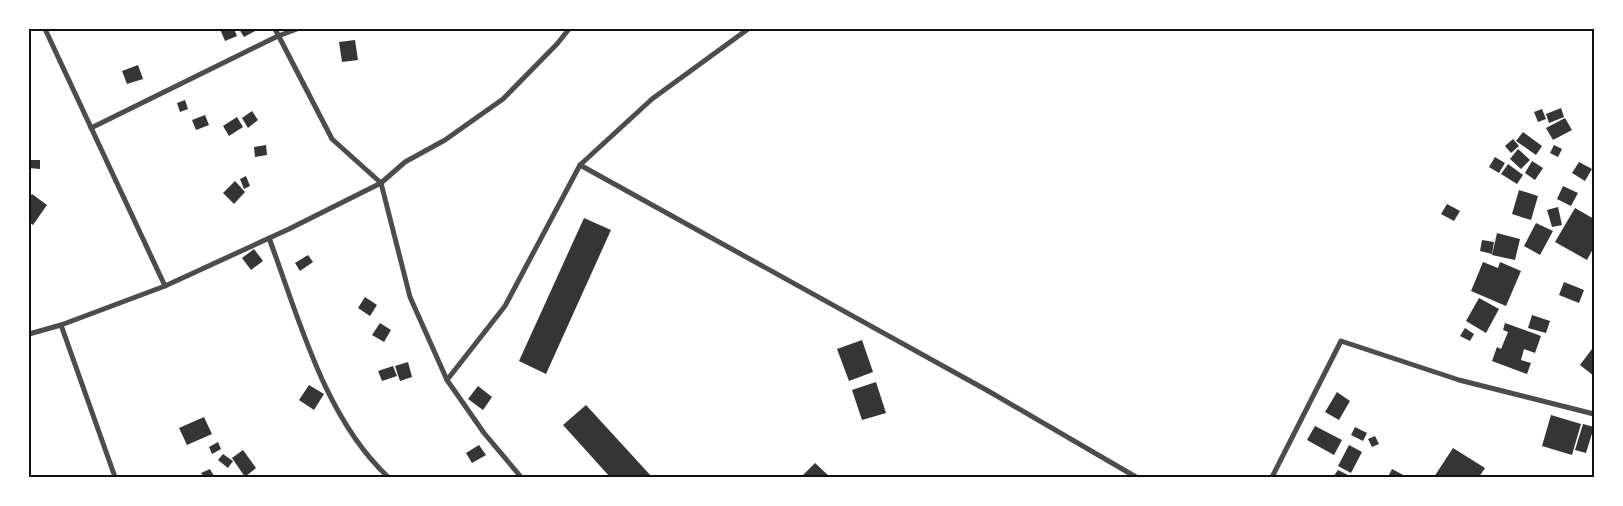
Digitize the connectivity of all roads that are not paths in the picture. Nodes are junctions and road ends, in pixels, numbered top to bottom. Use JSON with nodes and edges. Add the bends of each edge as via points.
{"nodes":[{"id":1,"x":45,"y":29,"type":"edge"},
{"id":2,"x":275,"y":29,"type":"edge"},
{"id":3,"x":297,"y":29,"type":"edge"},
{"id":4,"x":569,"y":29,"type":"edge"},
{"id":5,"x":748,"y":29,"type":"edge"},
{"id":6,"x":278,"y":36,"type":"junction"},
{"id":7,"x":91,"y":128,"type":"junction"},
{"id":8,"x":580,"y":165,"type":"junction"},
{"id":9,"x":381,"y":183,"type":"junction"},
{"id":10,"x":269,"y":238,"type":"junction"},
{"id":11,"x":165,"y":286,"type":"junction"},
{"id":12,"x":61,"y":325,"type":"junction"},
{"id":13,"x":29,"y":334,"type":"edge"},
{"id":14,"x":447,"y":380,"type":"junction"},
{"id":15,"x":1594,"y":414,"type":"edge"},
{"id":16,"x":115,"y":477,"type":"edge"},
{"id":17,"x":388,"y":477,"type":"edge"},
{"id":18,"x":521,"y":477,"type":"edge"},
{"id":19,"x":1136,"y":477,"type":"edge"},
{"id":20,"x":1272,"y":477,"type":"edge"}],
"edges":[{"from":1,"to":7,"type":"street"},
{"from":2,"to":6,"type":"street"},
{"from":3,"to":6,"type":"street"},
{"from":4,"to":9,"type":"street","via":[[503,99],[446,140],[404,162]]},
{"from":5,"to":8,"type":"street","via":[[652,99]]},
{"from":6,"to":7,"type":"street"},
{"from":6,"to":9,"type":"street","via":[[332,139]]},
{"from":7,"to":11,"type":"street"},
{"from":8,"to":14,"type":"street","via":[[505,306]]},
{"from":8,"to":19,"type":"street","via":[[990,392]]},
{"from":9,"to":10,"type":"street"},
{"from":9,"to":14,"type":"street","via":[[410,297]]},
{"from":10,"to":11,"type":"street"},
{"from":10,"to":17,"type":"street","via":[[322,379],[349,431]]},
{"from":11,"to":12,"type":"street"},
{"from":12,"to":13,"type":"street"},
{"from":12,"to":16,"type":"street"},
{"from":14,"to":18,"type":"street","via":[[484,433]]},
{"from":15,"to":20,"type":"street","via":[[1459,380],[1341,341]]}]}
